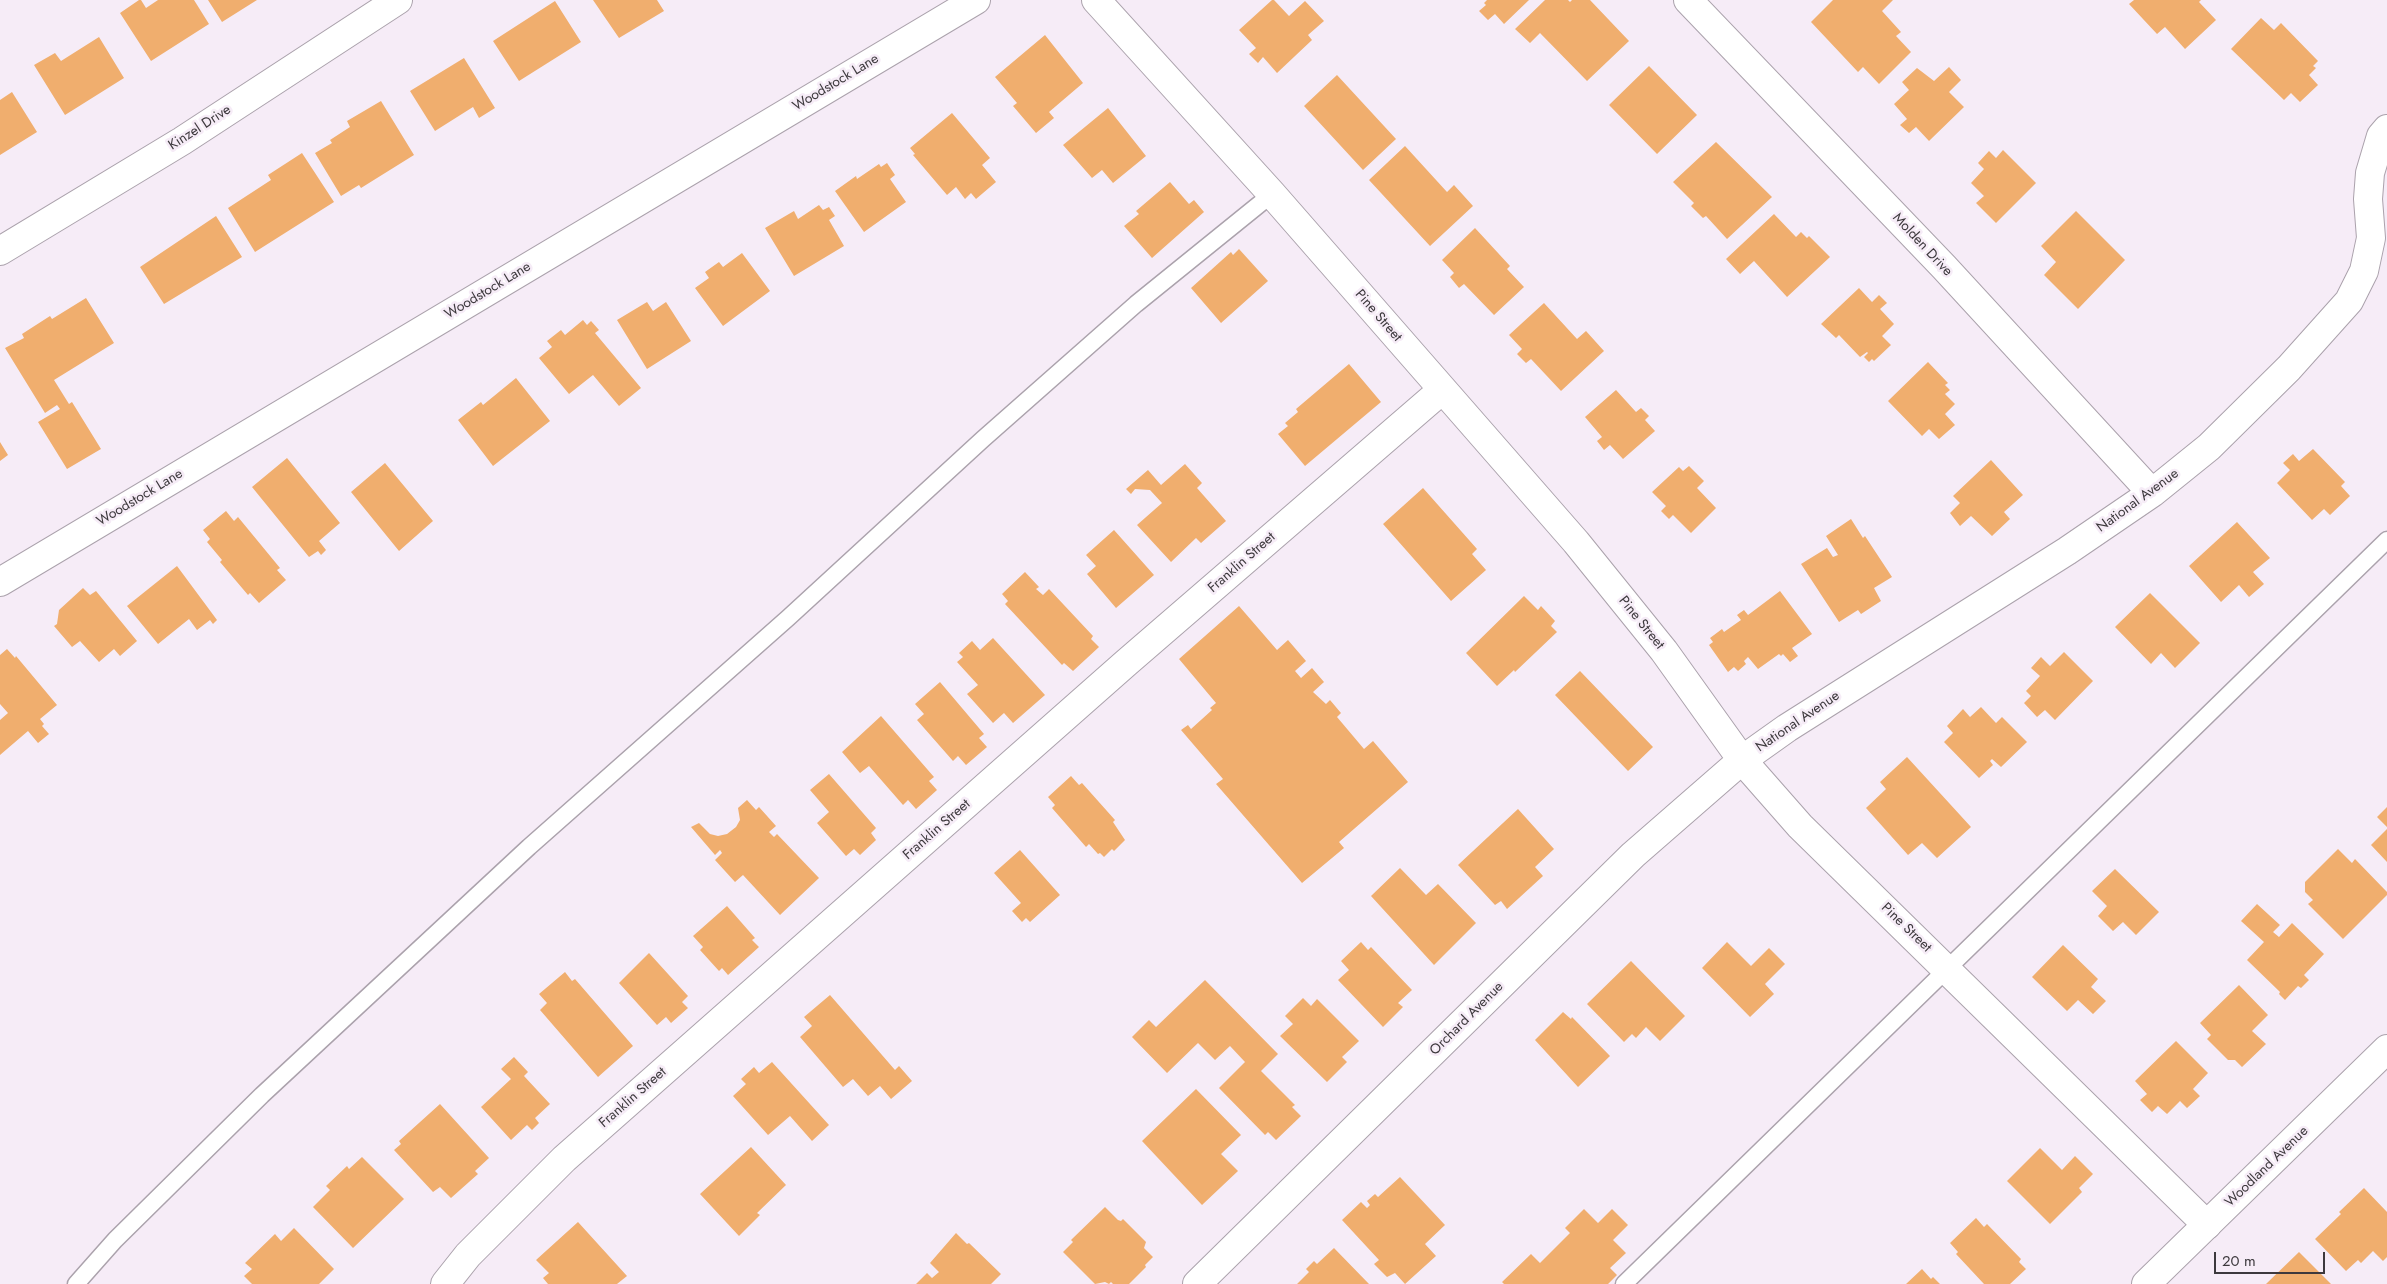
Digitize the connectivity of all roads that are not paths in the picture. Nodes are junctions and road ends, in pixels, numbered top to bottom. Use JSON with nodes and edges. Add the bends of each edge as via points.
{"nodes":[{"id":1,"x":398,"y":0,"type":"edge"},
{"id":2,"x":976,"y":0,"type":"edge"},
{"id":3,"x":1096,"y":0,"type":"edge"},
{"id":4,"x":1688,"y":0,"type":"edge"},
{"id":5,"x":2387,"y":129,"type":"edge"},
{"id":6,"x":1272,"y":194,"type":"junction"},
{"id":7,"x":0,"y":251,"type":"edge"},
{"id":8,"x":1442,"y":390,"type":"junction"},
{"id":9,"x":2152,"y":493,"type":"junction"},
{"id":10,"x":2387,"y":540,"type":"edge"},
{"id":11,"x":0,"y":582,"type":"edge"},
{"id":12,"x":1742,"y":760,"type":"junction"},
{"id":13,"x":1948,"y":970,"type":"junction"},
{"id":14,"x":2387,"y":1049,"type":"edge"},
{"id":15,"x":2207,"y":1225,"type":"junction"},
{"id":16,"x":76,"y":1284,"type":"edge"},
{"id":17,"x":445,"y":1284,"type":"edge"},
{"id":18,"x":1197,"y":1284,"type":"edge"},
{"id":19,"x":1624,"y":1284,"type":"edge"},
{"id":20,"x":2146,"y":1284,"type":"edge"}],
"edges":[{"from":1,"to":7,"type":"street","name":"Kinzel Drive","via":[[182,141]]},
{"from":2,"to":11,"type":"street","name":"Woodstock Lane"},
{"from":3,"to":6,"type":"street","name":"Pine Street"},
{"from":4,"to":9,"type":"street","name":"Molden Drive","via":[[1944,267]]},
{"from":5,"to":9,"type":"street","name":"National Avenue","via":[[2381,136],[2370,173],[2371,238],[2364,271],[2349,300],[2289,368],[2209,447]]},
{"from":6,"to":8,"type":"street","name":"Pine Street"},
{"from":6,"to":16,"type":"lane","via":[[1136,304],[529,847],[262,1095],[115,1240]]},
{"from":8,"to":12,"type":"street","name":"Pine Street","via":[[1576,542],[1664,651]]},
{"from":8,"to":17,"type":"street","name":"Franklin Street","via":[[1126,663],[564,1160],[468,1255]]},
{"from":9,"to":12,"type":"street","name":"National Avenue"},
{"from":10,"to":13,"type":"lane"},
{"from":12,"to":13,"type":"street","name":"Pine Street","via":[[1800,826]]},
{"from":12,"to":18,"type":"street","name":"Orchard Avenue","via":[[1633,855]]},
{"from":13,"to":15,"type":"street","name":"Pine Street"},
{"from":13,"to":19,"type":"lane"},
{"from":14,"to":15,"type":"street","name":"Woodland Avenue"},
{"from":15,"to":20,"type":"street","name":"Woodland Avenue"}]}
